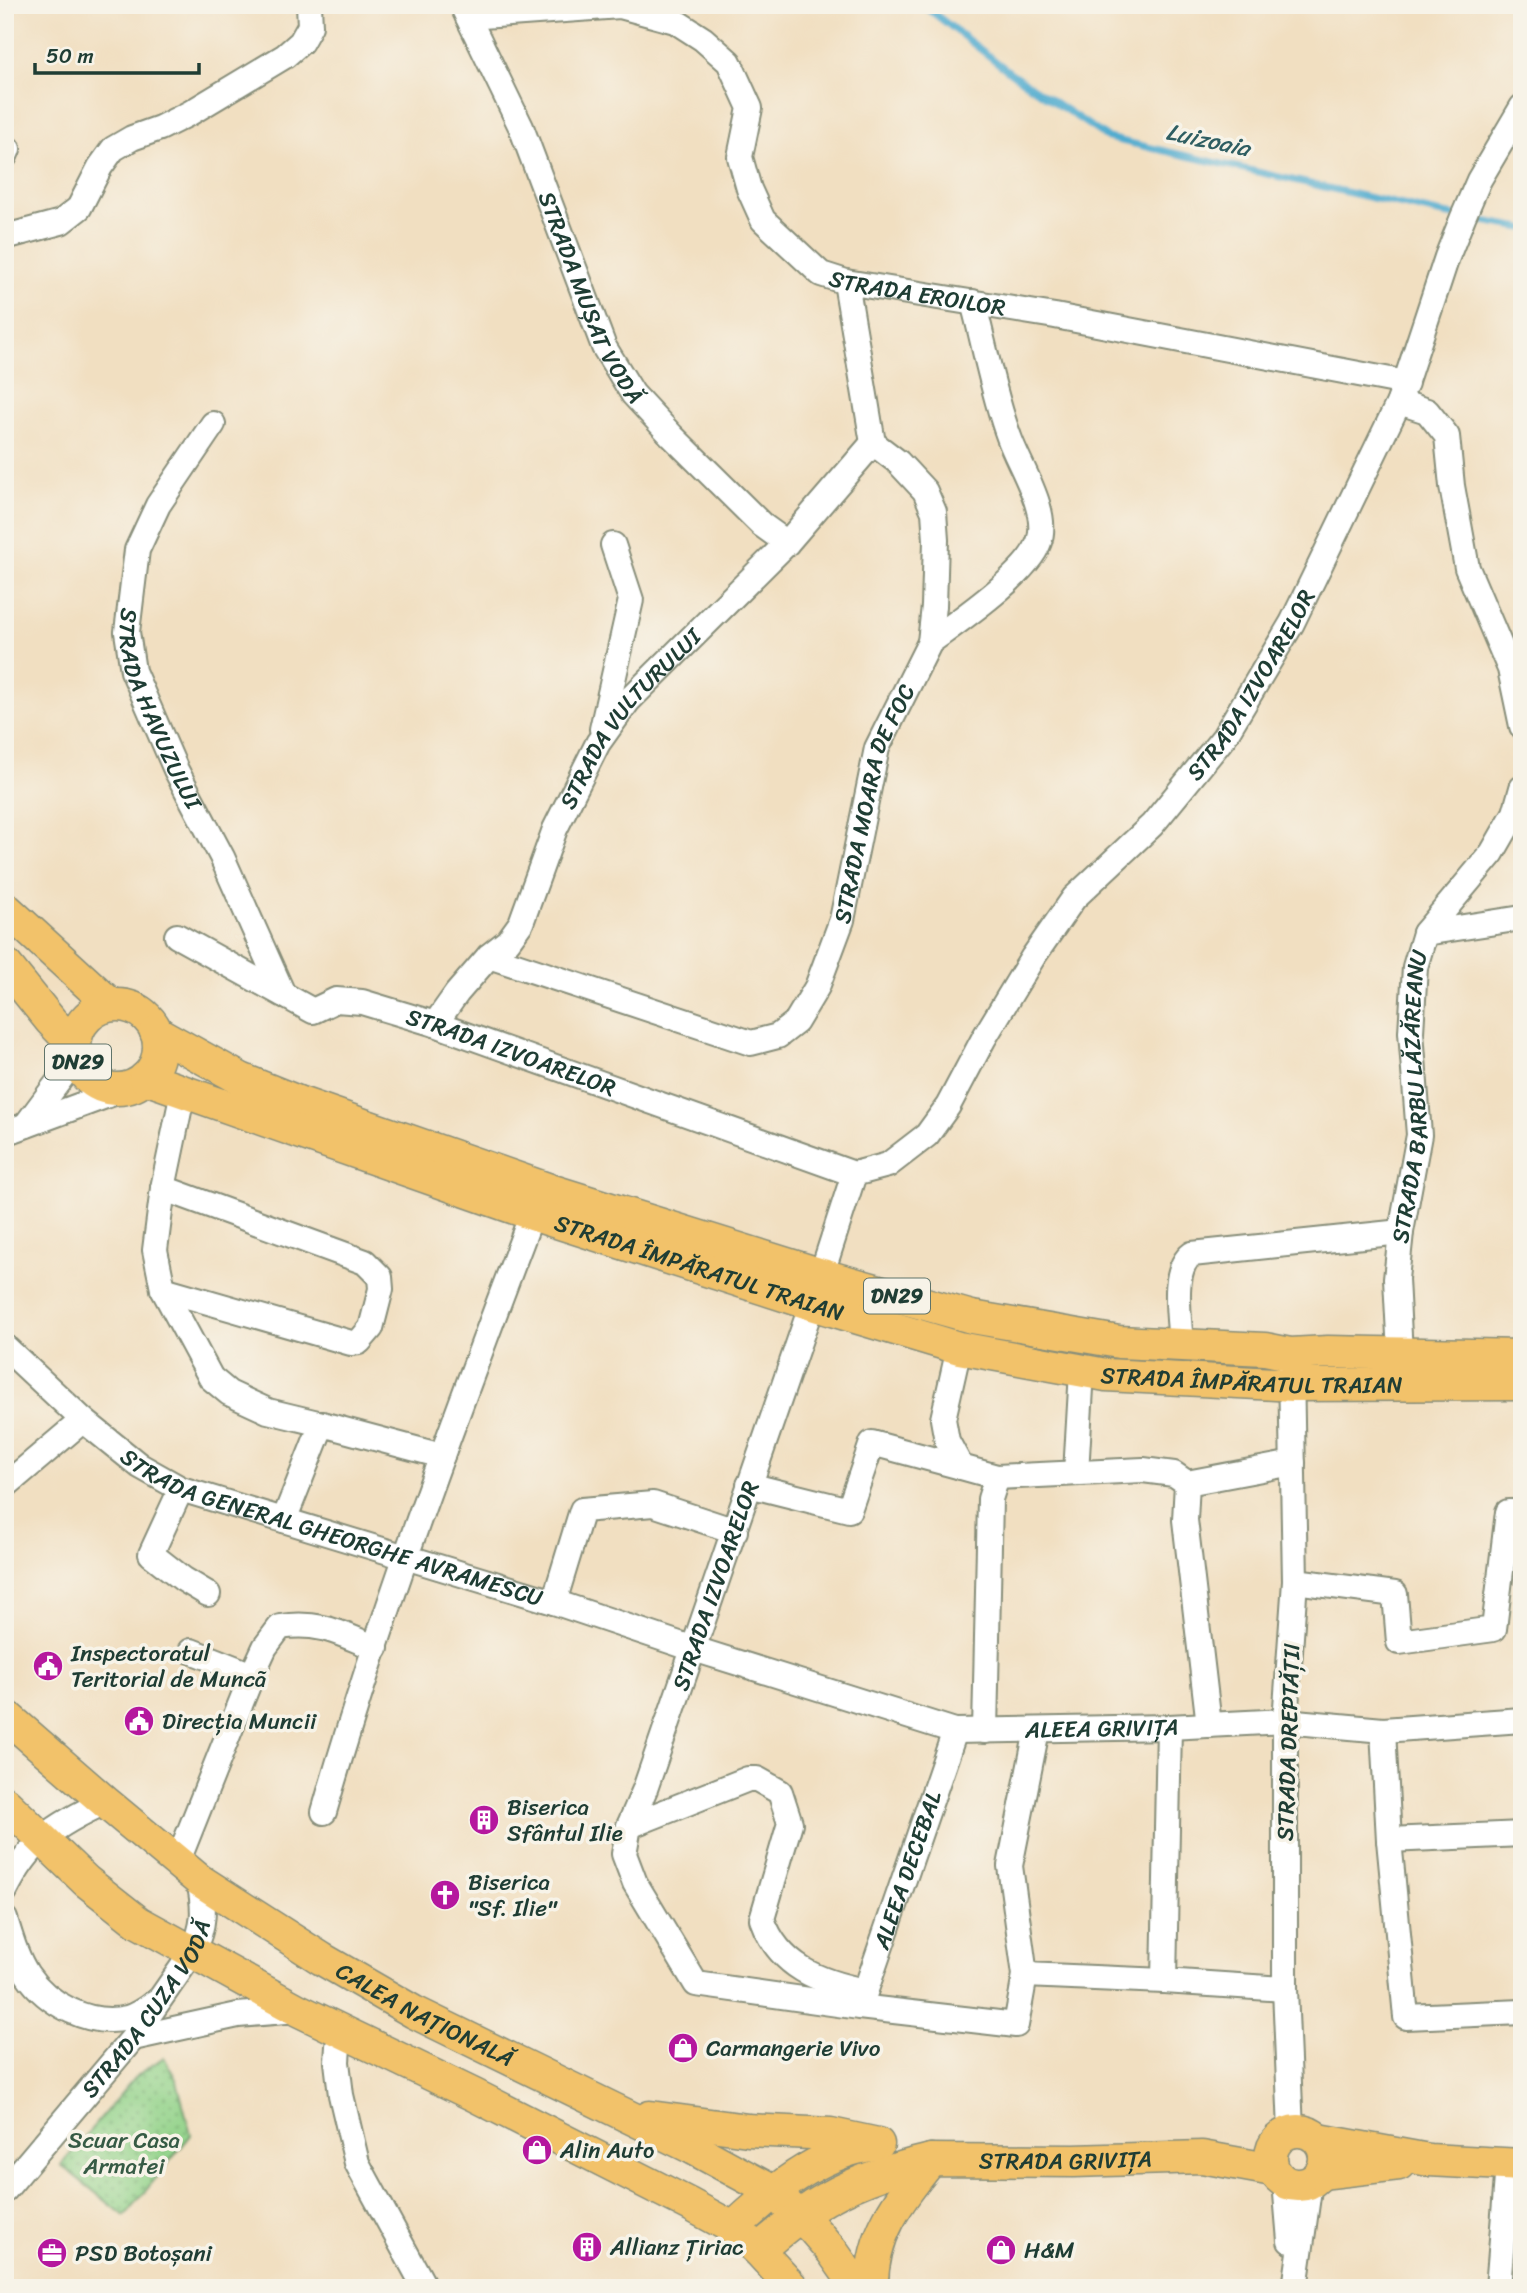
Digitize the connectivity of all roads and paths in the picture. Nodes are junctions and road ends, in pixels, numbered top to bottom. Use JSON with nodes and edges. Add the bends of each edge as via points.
{"nodes":[{"id":1,"x":309,"y":5,"type":"edge"},
{"id":2,"x":465,"y":11,"type":"edge"},
{"id":3,"x":1522,"y":107,"type":"edge"},
{"id":4,"x":5,"y":237,"type":"edge"},
{"id":5,"x":846,"y":282,"type":"junction"},
{"id":6,"x":973,"y":302,"type":"junction"},
{"id":7,"x":1403,"y":393,"type":"junction"},
{"id":8,"x":213,"y":424,"type":"dead end"},
{"id":9,"x":873,"y":443,"type":"junction"},
{"id":10,"x":786,"y":542,"type":"junction"},
{"id":11,"x":613,"y":545,"type":"dead end"},
{"id":12,"x":930,"y":642,"type":"junction"},
{"id":13,"x":1522,"y":726,"type":"edge"},
{"id":14,"x":598,"y":743,"type":"junction"},
{"id":15,"x":1522,"y":788,"type":"edge"},
{"id":16,"x":5,"y":908,"type":"edge"},
{"id":17,"x":1522,"y":918,"type":"edge"},
{"id":18,"x":1425,"y":933,"type":"junction"},
{"id":19,"x":177,"y":936,"type":"dead end"},
{"id":20,"x":489,"y":956,"type":"junction"},
{"id":21,"x":5,"y":964,"type":"edge"},
{"id":22,"x":283,"y":994,"type":"junction"},
{"id":23,"x":111,"y":1005,"type":"junction"},
{"id":24,"x":435,"y":1024,"type":"junction"},
{"id":25,"x":156,"y":1032,"type":"junction"},
{"id":26,"x":75,"y":1051,"type":"junction"},
{"id":27,"x":136,"y":1083,"type":"junction"},
{"id":28,"x":183,"y":1092,"type":"junction"},
{"id":29,"x":15,"y":1129,"type":"edge"},
{"id":30,"x":854,"y":1174,"type":"junction"},
{"id":31,"x":163,"y":1188,"type":"junction"},
{"id":32,"x":532,"y":1213,"type":"junction"},
{"id":33,"x":1401,"y":1232,"type":"junction"},
{"id":34,"x":822,"y":1275,"type":"junction"},
{"id":35,"x":163,"y":1289,"type":"junction"},
{"id":36,"x":812,"y":1304,"type":"junction"},
{"id":37,"x":1181,"y":1345,"type":"junction"},
{"id":38,"x":5,"y":1347,"type":"edge"},
{"id":39,"x":959,"y":1348,"type":"junction"},
{"id":40,"x":1290,"y":1354,"type":"junction"},
{"id":41,"x":1400,"y":1354,"type":"junction"},
{"id":42,"x":1522,"y":1356,"type":"edge"},
{"id":43,"x":1082,"y":1371,"type":"junction"},
{"id":44,"x":1522,"y":1384,"type":"edge"},
{"id":45,"x":1293,"y":1385,"type":"junction"},
{"id":46,"x":83,"y":1420,"type":"junction"},
{"id":47,"x":322,"y":1424,"type":"junction"},
{"id":48,"x":442,"y":1455,"type":"junction"},
{"id":49,"x":1293,"y":1463,"type":"junction"},
{"id":50,"x":961,"y":1467,"type":"junction"},
{"id":51,"x":1076,"y":1473,"type":"junction"},
{"id":52,"x":997,"y":1476,"type":"junction"},
{"id":53,"x":1187,"y":1483,"type":"junction"},
{"id":54,"x":749,"y":1485,"type":"junction"},
{"id":55,"x":5,"y":1486,"type":"edge"},
{"id":56,"x":181,"y":1489,"type":"junction"},
{"id":57,"x":1522,"y":1512,"type":"edge"},
{"id":58,"x":284,"y":1520,"type":"junction"},
{"id":59,"x":735,"y":1531,"type":"junction"},
{"id":60,"x":407,"y":1557,"type":"junction"},
{"id":61,"x":1295,"y":1581,"type":"junction"},
{"id":62,"x":208,"y":1594,"type":"dead end"},
{"id":63,"x":554,"y":1602,"type":"junction"},
{"id":64,"x":376,"y":1648,"type":"junction"},
{"id":65,"x":694,"y":1649,"type":"junction"},
{"id":66,"x":191,"y":1651,"type":"dead end"},
{"id":67,"x":252,"y":1675,"type":"junction"},
{"id":68,"x":5,"y":1715,"type":"edge"},
{"id":69,"x":1522,"y":1720,"type":"edge"},
{"id":70,"x":1285,"y":1721,"type":"junction"},
{"id":71,"x":1209,"y":1725,"type":"junction"},
{"id":72,"x":1169,"y":1727,"type":"junction"},
{"id":73,"x":1037,"y":1730,"type":"junction"},
{"id":74,"x":1383,"y":1730,"type":"junction"},
{"id":75,"x":955,"y":1731,"type":"junction"},
{"id":76,"x":985,"y":1731,"type":"junction"},
{"id":77,"x":105,"y":1802,"type":"junction"},
{"id":78,"x":5,"y":1803,"type":"edge"},
{"id":79,"x":324,"y":1812,"type":"dead end"},
{"id":80,"x":629,"y":1826,"type":"junction"},
{"id":81,"x":1522,"y":1834,"type":"edge"},
{"id":82,"x":42,"y":1838,"type":"junction"},
{"id":83,"x":1389,"y":1840,"type":"junction"},
{"id":84,"x":188,"y":1871,"type":"junction"},
{"id":85,"x":5,"y":1891,"type":"edge"},
{"id":86,"x":5,"y":1919,"type":"edge"},
{"id":87,"x":192,"y":1953,"type":"junction"},
{"id":88,"x":1025,"y":1975,"type":"junction"},
{"id":89,"x":1164,"y":1981,"type":"junction"},
{"id":90,"x":1285,"y":1989,"type":"junction"},
{"id":91,"x":862,"y":1999,"type":"junction"},
{"id":92,"x":159,"y":2000,"type":"junction"},
{"id":93,"x":298,"y":2010,"type":"junction"},
{"id":94,"x":1522,"y":2012,"type":"edge"},
{"id":95,"x":343,"y":2033,"type":"junction"},
{"id":96,"x":133,"y":2038,"type":"junction"},
{"id":97,"x":623,"y":2113,"type":"junction"},
{"id":98,"x":1296,"y":2136,"type":"junction"},
{"id":99,"x":878,"y":2144,"type":"junction"},
{"id":100,"x":1202,"y":2157,"type":"junction"},
{"id":101,"x":931,"y":2160,"type":"junction"},
{"id":102,"x":1429,"y":2160,"type":"junction"},
{"id":103,"x":1515,"y":2165,"type":"edge"},
{"id":104,"x":1297,"y":2177,"type":"junction"},
{"id":105,"x":5,"y":2190,"type":"edge"},
{"id":106,"x":772,"y":2191,"type":"junction"},
{"id":107,"x":800,"y":2217,"type":"junction"},
{"id":108,"x":733,"y":2228,"type":"junction"},
{"id":109,"x":758,"y":2250,"type":"junction"},
{"id":110,"x":425,"y":2288,"type":"edge"},
{"id":111,"x":793,"y":2288,"type":"edge"},
{"id":112,"x":858,"y":2288,"type":"edge"},
{"id":113,"x":872,"y":2288,"type":"edge"},
{"id":114,"x":1294,"y":2288,"type":"edge"},
{"id":115,"x":1498,"y":2288,"type":"edge"}],
"edges":[{"from":1,"to":4,"type":"street","via":[[310,26],[285,56],[190,113],[113,149],[79,208],[61,222]]},
{"from":2,"to":5,"type":"street","name":"STRADA EROILOR","via":[[620,5],[676,21],[703,39],[729,62],[750,108],[740,157],[763,220],[821,274]]},
{"from":2,"to":10,"type":"street","name":"STRADA MUȘAT VODĂ","via":[[521,127],[604,347],[633,394],[664,428],[762,525]]},
{"from":3,"to":7,"type":"street","name":"STRADA IZVOARELOR","via":[[1474,192],[1447,257]]},
{"from":5,"to":6,"type":"street","name":"STRADA EROILOR"},
{"from":5,"to":9,"type":"street"},
{"from":6,"to":7,"type":"street","name":"STRADA EROILOR"},
{"from":6,"to":12,"type":"street","via":[[1008,436],[1042,526],[1039,544],[1010,578]]},
{"from":7,"to":13,"type":"street","via":[[1427,411],[1447,436],[1467,568],[1510,669]]},
{"from":7,"to":30,"type":"street","name":"STRADA IZVOARELOR","via":[[1292,623],[1224,737],[1152,825],[1074,898],[1033,957],[927,1135],[888,1165]]},
{"from":8,"to":22,"type":"street","name":"STRADA HAVUZULUI","via":[[158,505],[137,550],[127,632],[133,671]]},
{"from":9,"to":10,"type":"street","name":"STRADA VULTURULUI"},
{"from":9,"to":12,"type":"street","name":"STRADA MOARA DE FOC","via":[[925,491],[934,512]]},
{"from":10,"to":14,"type":"street","name":"STRADA VULTURULUI","via":[[628,701]]},
{"from":11,"to":14,"type":"street","via":[[631,600]]},
{"from":12,"to":20,"type":"street","name":"STRADA MOARA DE FOC","via":[[877,748],[842,920],[817,988],[796,1022],[778,1036],[751,1043]]},
{"from":14,"to":20,"type":"street","name":"STRADA VULTURULUI","via":[[555,829],[521,923],[508,942]]},
{"from":15,"to":18,"type":"street","name":"STRADA BARBU LĂZĂREANU","via":[[1515,813],[1492,853]]},
{"from":16,"to":23,"type":"main road","number":"DN29"},
{"from":17,"to":18,"type":"street"},
{"from":18,"to":33,"type":"street","name":"STRADA BARBU LĂZĂREANU","via":[[1415,967],[1411,1032],[1419,1135]]},
{"from":19,"to":22,"type":"street","name":"STRADA IZVOARELOR"},
{"from":20,"to":24,"type":"street","name":"STRADA VULTURULUI"},
{"from":21,"to":26,"type":"main road","number":"DN29"},
{"from":22,"to":24,"type":"street","name":"STRADA IZVOARELOR","via":[[313,1011],[337,1000],[362,1002]]},
{"from":23,"to":25,"type":"main road","number":"DN29","via":[[138,1011]]},
{"from":23,"to":26,"type":"main road","number":"DN29","via":[[86,1018],[78,1030]]},
{"from":24,"to":30,"type":"street","name":"STRADA IZVOARELOR"},
{"from":25,"to":27,"type":"main road","number":"DN29","via":[[157,1060]]},
{"from":25,"to":34,"type":"main road","name":"STRADA ÎMPĂRATUL TRAIAN","number":"DN29","via":[[241,1079],[298,1102],[554,1191]]},
{"from":26,"to":27,"type":"main road","number":"DN29","via":[[92,1082],[106,1088]]},
{"from":26,"to":29,"type":"street"},
{"from":27,"to":28,"type":"main road","name":"STRADA ÎMPĂRATUL TRAIAN","number":"DN29"},
{"from":27,"to":29,"type":"street"},
{"from":28,"to":31,"type":"street"},
{"from":28,"to":32,"type":"main road","name":"STRADA ÎMPĂRATUL TRAIAN","number":"DN29"},
{"from":30,"to":34,"type":"street","name":"STRADA IZVOARELOR"},
{"from":31,"to":35,"type":"street","via":[[155,1250]]},
{"from":31,"to":35,"type":"street","via":[[365,1262],[380,1277],[381,1289],[371,1328],[359,1342],[351,1343]]},
{"from":32,"to":36,"type":"main road","name":"STRADA ÎMPĂRATUL TRAIAN","number":"DN29"},
{"from":32,"to":48,"type":"street"},
{"from":33,"to":37,"type":"street","via":[[1192,1254],[1178,1277]]},
{"from":33,"to":41,"type":"street","name":"STRADA BARBU LĂZĂREANU","via":[[1396,1279]]},
{"from":34,"to":36,"type":"street","name":"STRADA IZVOARELOR"},
{"from":34,"to":37,"type":"main road","name":"STRADA ÎMPĂRATUL TRAIAN","number":"DN29","via":[[972,1317],[1119,1342]]},
{"from":35,"to":47,"type":"street","via":[[211,1378],[229,1393],[268,1410]]},
{"from":36,"to":39,"type":"main road","name":"STRADA ÎMPĂRATUL TRAIAN","number":"DN29"},
{"from":36,"to":54,"type":"street","name":"STRADA IZVOARELOR"},
{"from":37,"to":40,"type":"main road","name":"STRADA ÎMPĂRATUL TRAIAN","number":"DN29"},
{"from":38,"to":46,"type":"street","name":"STRADA GENERAL GHEORGHE AVRAMESCU"},
{"from":39,"to":43,"type":"main road","name":"STRADA ÎMPĂRATUL TRAIAN","number":"DN29"},
{"from":39,"to":50,"type":"street","via":[[943,1419],[947,1441]]},
{"from":40,"to":41,"type":"main road","name":"STRADA ÎMPĂRATUL TRAIAN","number":"DN29"},
{"from":40,"to":45,"type":"street","name":"STRADA DREPTĂȚII"},
{"from":41,"to":42,"type":"main road","name":"STRADA ÎMPĂRATUL TRAIAN","number":"DN29"},
{"from":43,"to":45,"type":"main road","name":"STRADA ÎMPĂRATUL TRAIAN","number":"DN29"},
{"from":43,"to":51,"type":"street"},
{"from":44,"to":45,"type":"main road","name":"STRADA ÎMPĂRATUL TRAIAN","number":"DN29"},
{"from":45,"to":49,"type":"street","name":"STRADA DREPTĂȚII"},
{"from":46,"to":55,"type":"street"},
{"from":46,"to":56,"type":"street","name":"STRADA GENERAL GHEORGHE AVRAMESCU","via":[[140,1466]]},
{"from":47,"to":48,"type":"street"},
{"from":47,"to":58,"type":"street"},
{"from":48,"to":60,"type":"street"},
{"from":49,"to":53,"type":"street"},
{"from":49,"to":61,"type":"street","name":"STRADA DREPTĂȚII"},
{"from":50,"to":52,"type":"street"},
{"from":50,"to":54,"type":"street","via":[[872,1443],[849,1510]]},
{"from":51,"to":52,"type":"street"},
{"from":51,"to":53,"type":"street","via":[[1143,1470],[1174,1474]]},
{"from":52,"to":76,"type":"street","via":[[990,1499]]},
{"from":53,"to":71,"type":"street","via":[[1185,1520]]},
{"from":54,"to":59,"type":"street","name":"STRADA IZVOARELOR"},
{"from":56,"to":58,"type":"street","name":"STRADA GENERAL GHEORGHE AVRAMESCU"},
{"from":56,"to":62,"type":"street","via":[[151,1554]]},
{"from":57,"to":61,"type":"street","via":[[1508,1512],[1494,1629],[1399,1642],[1395,1594]]},
{"from":58,"to":60,"type":"street","name":"STRADA GENERAL GHEORGHE AVRAMESCU"},
{"from":59,"to":63,"type":"street","via":[[653,1504],[582,1510]]},
{"from":59,"to":65,"type":"street","name":"STRADA IZVOARELOR"},
{"from":60,"to":63,"type":"street","name":"STRADA GENERAL GHEORGHE AVRAMESCU"},
{"from":60,"to":64,"type":"street"},
{"from":61,"to":70,"type":"street","name":"STRADA DREPTĂȚII"},
{"from":63,"to":65,"type":"street","name":"STRADA GENERAL GHEORGHE AVRAMESCU"},
{"from":64,"to":67,"type":"street","via":[[324,1627],[280,1627]]},
{"from":64,"to":79,"type":"street"},
{"from":65,"to":75,"type":"street","name":"ALEEA GRIVIȚA"},
{"from":65,"to":80,"type":"street","name":"STRADA IZVOARELOR"},
{"from":66,"to":67,"type":"street"},
{"from":67,"to":84,"type":"street"},
{"from":68,"to":77,"type":"main road","name":"CALEA NAȚIONALĂ"},
{"from":69,"to":74,"type":"street","name":"ALEEA GRIVIȚA"},
{"from":70,"to":71,"type":"street","name":"ALEEA GRIVIȚA"},
{"from":70,"to":74,"type":"street","name":"ALEEA GRIVIȚA"},
{"from":70,"to":90,"type":"street","name":"STRADA DREPTĂȚII"},
{"from":71,"to":72,"type":"street","name":"ALEEA GRIVIȚA"},
{"from":72,"to":73,"type":"street","name":"ALEEA GRIVIȚA"},
{"from":72,"to":89,"type":"street"},
{"from":73,"to":76,"type":"street","name":"ALEEA GRIVIȚA"},
{"from":73,"to":88,"type":"street","via":[[1010,1866]]},
{"from":74,"to":83,"type":"street"},
{"from":75,"to":76,"type":"street","name":"ALEEA GRIVIȚA"},
{"from":75,"to":91,"type":"street","name":"ALEEA DECEBAL"},
{"from":77,"to":82,"type":"street"},
{"from":77,"to":84,"type":"main road","name":"CALEA NAȚIONALĂ"},
{"from":78,"to":82,"type":"main road"},
{"from":80,"to":91,"type":"street","name":"STRADA IZVOARELOR","via":[[624,1854],[635,1882],[696,1984]]},
{"from":80,"to":91,"type":"street","via":[[748,1779],[774,1787],[790,1822],[762,1919],[767,1934],[810,1976]]},
{"from":81,"to":83,"type":"street"},
{"from":82,"to":85,"type":"street"},
{"from":82,"to":87,"type":"main road","via":[[138,1922]]},
{"from":83,"to":94,"type":"street","via":[[1406,2017]]},
{"from":84,"to":87,"type":"street","name":"STRADA CUZA VODĂ","via":[[204,1916]]},
{"from":84,"to":97,"type":"main road","name":"CALEA NAȚIONALĂ","via":[[322,1959],[414,2012]]},
{"from":86,"to":92,"type":"street","via":[[27,1974],[59,2004],[84,2015],[114,2020],[139,2014]]},
{"from":87,"to":92,"type":"street","name":"STRADA CUZA VODĂ"},
{"from":87,"to":93,"type":"main road"},
{"from":88,"to":89,"type":"street"},
{"from":88,"to":91,"type":"street","via":[[1016,2025]]},
{"from":89,"to":90,"type":"street"},
{"from":90,"to":98,"type":"street","name":"STRADA DREPTĂȚII"},
{"from":92,"to":96,"type":"street","name":"STRADA CUZA VODĂ"},
{"from":93,"to":95,"type":"main road"},
{"from":93,"to":96,"type":"street","via":[[238,2015]]},
{"from":95,"to":108,"type":"main road"},
{"from":95,"to":110,"type":"street","via":[[337,2062],[357,2163]]},
{"from":96,"to":105,"type":"street","name":"STRADA CUZA VODĂ"},
{"from":97,"to":99,"type":"main road","via":[[748,2130],[831,2134]]},
{"from":97,"to":106,"type":"main road","name":"CALEA NAȚIONALĂ"},
{"from":98,"to":100,"type":"main road","name":"STRADA GRIVIȚA"},
{"from":98,"to":102,"type":"main road","name":"STRADA GRIVIȚA"},
{"from":98,"to":104,"type":"main road","via":[[1270,2153]]},
{"from":98,"to":104,"type":"main road","via":[[1325,2156]]},
{"from":99,"to":101,"type":"main road","name":"STRADA GRIVIȚA"},
{"from":99,"to":106,"type":"main road","name":"STRADA GRIVIȚA","via":[[826,2158]]},
{"from":100,"to":101,"type":"main road","name":"STRADA GRIVIȚA"},
{"from":100,"to":104,"type":"main road","name":"STRADA GRIVIȚA"},
{"from":101,"to":107,"type":"main road","name":"STRADA GRIVIȚA","via":[[833,2195]]},
{"from":101,"to":113,"type":"main road","via":[[890,2215],[878,2241]]},
{"from":102,"to":103,"type":"main road","name":"STRADA GRIVIȚA"},
{"from":102,"to":104,"type":"main road","name":"STRADA GRIVIȚA"},
{"from":103,"to":115,"type":"street"},
{"from":104,"to":114,"type":"street"},
{"from":106,"to":107,"type":"main road","name":"CALEA NAȚIONALĂ"},
{"from":106,"to":108,"type":"main road","name":"STRADA GRIVIȚA"},
{"from":107,"to":109,"type":"main road","name":"STRADA GRIVIȚA"},
{"from":107,"to":112,"type":"main road","name":"CALEA NAȚIONALĂ"},
{"from":108,"to":109,"type":"main road"},
{"from":109,"to":111,"type":"main road"}]}
